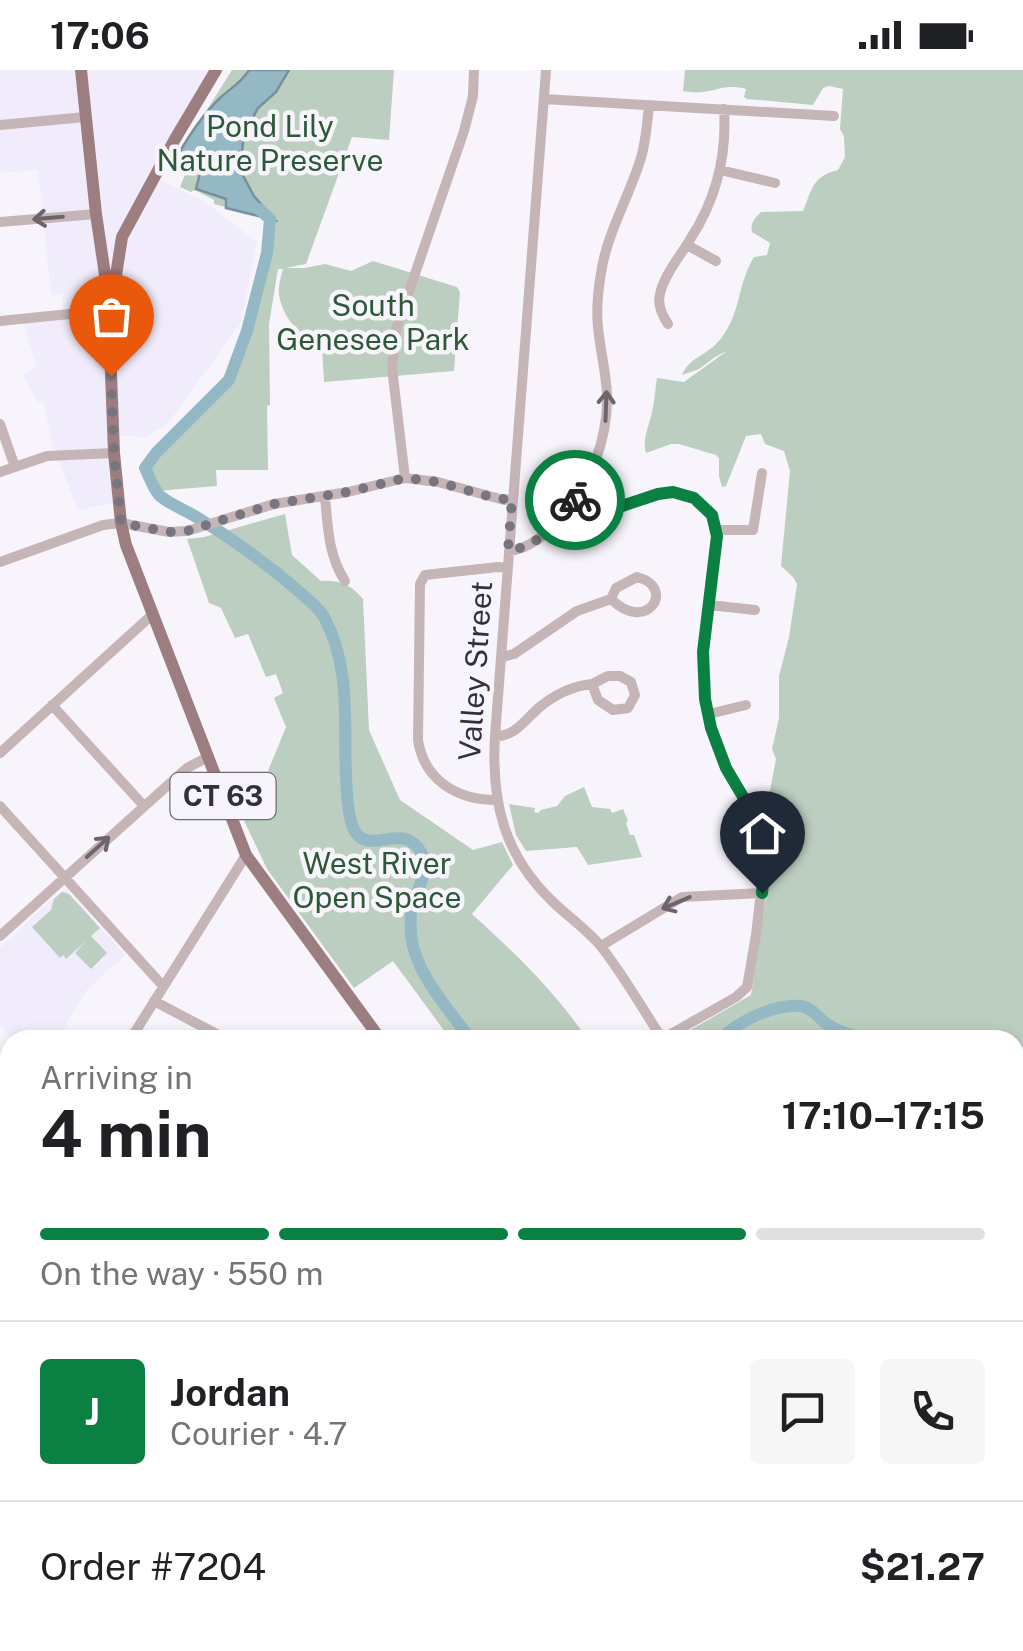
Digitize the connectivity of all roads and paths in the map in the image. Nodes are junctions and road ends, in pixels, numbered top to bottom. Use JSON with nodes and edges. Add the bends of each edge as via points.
{"nodes":[{"id":1,"x":81,"y":70,"type":"edge"},
{"id":2,"x":216,"y":70,"type":"edge"},
{"id":3,"x":474,"y":70,"type":"edge"},
{"id":4,"x":546,"y":70,"type":"edge"},
{"id":5,"x":544,"y":99,"type":"junction"},
{"id":6,"x":650,"y":106,"type":"junction"},
{"id":7,"x":724,"y":109,"type":"junction"},
{"id":8,"x":834,"y":116,"type":"dead end"},
{"id":9,"x":85,"y":117,"type":"junction"},
{"id":10,"x":0,"y":125,"type":"edge"},
{"id":11,"x":720,"y":170,"type":"junction"},
{"id":12,"x":774,"y":184,"type":"dead end"},
{"id":13,"x":96,"y":214,"type":"junction"},
{"id":14,"x":0,"y":222,"type":"edge"},
{"id":15,"x":122,"y":238,"type":"junction"},
{"id":16,"x":101,"y":242,"type":"junction"},
{"id":17,"x":688,"y":245,"type":"junction"},
{"id":18,"x":716,"y":261,"type":"dead end"},
{"id":19,"x":108,"y":295,"type":"junction"},
{"id":20,"x":109,"y":310,"type":"junction"},
{"id":21,"x":0,"y":322,"type":"edge"},
{"id":22,"x":668,"y":324,"type":"dead end"},
{"id":23,"x":0,"y":424,"type":"edge"},
{"id":24,"x":114,"y":453,"type":"junction"},
{"id":25,"x":15,"y":467,"type":"junction"},
{"id":26,"x":0,"y":472,"type":"edge"},
{"id":27,"x":762,"y":473,"type":"dead end"},
{"id":28,"x":405,"y":478,"type":"junction"},
{"id":29,"x":325,"y":496,"type":"junction"},
{"id":30,"x":578,"y":498,"type":"junction"},
{"id":31,"x":512,"y":499,"type":"junction"},
{"id":32,"x":121,"y":523,"type":"junction"},
{"id":33,"x":717,"y":530,"type":"junction"},
{"id":34,"x":508,"y":550,"type":"junction"},
{"id":35,"x":0,"y":562,"type":"edge"},
{"id":36,"x":507,"y":568,"type":"junction"},
{"id":37,"x":345,"y":581,"type":"dead end"},
{"id":38,"x":611,"y":599,"type":"dead end"},
{"id":39,"x":709,"y":605,"type":"junction"},
{"id":40,"x":754,"y":610,"type":"dead end"},
{"id":41,"x":153,"y":614,"type":"junction"},
{"id":42,"x":502,"y":657,"type":"junction"},
{"id":43,"x":592,"y":684,"type":"dead end"},
{"id":44,"x":52,"y":706,"type":"junction"},
{"id":45,"x":746,"y":706,"type":"dead end"},
{"id":46,"x":708,"y":714,"type":"junction"},
{"id":47,"x":496,"y":736,"type":"junction"},
{"id":48,"x":0,"y":754,"type":"edge"},
{"id":49,"x":208,"y":756,"type":"junction"},
{"id":50,"x":496,"y":800,"type":"junction"},
{"id":51,"x":0,"y":806,"type":"edge"},
{"id":52,"x":144,"y":806,"type":"junction"},
{"id":53,"x":246,"y":855,"type":"junction"},
{"id":54,"x":64,"y":878,"type":"junction"},
{"id":55,"x":762,"y":893,"type":"junction"},
{"id":56,"x":0,"y":936,"type":"edge"},
{"id":57,"x":601,"y":946,"type":"junction"},
{"id":58,"x":163,"y":986,"type":"junction"},
{"id":59,"x":154,"y":1000,"type":"junction"},
{"id":60,"x":136,"y":1030,"type":"edge"},
{"id":61,"x":210,"y":1030,"type":"edge"},
{"id":62,"x":373,"y":1030,"type":"edge"},
{"id":63,"x":656,"y":1030,"type":"edge"},
{"id":64,"x":679,"y":1030,"type":"edge"}],
"edges":[{"from":1,"to":9,"type":"main road","number":"CT 63"},
{"from":2,"to":15,"type":"main road"},
{"from":3,"to":28,"type":"street","via":[[464,132],[396,329],[392,368]]},
{"from":4,"to":5,"type":"street","name":"Valley Street"},
{"from":5,"to":6,"type":"street"},
{"from":5,"to":31,"type":"street","name":"Valley Street"},
{"from":6,"to":7,"type":"street"},
{"from":30,"to":6,"type":"street","one_way":true,"via":[[606,420],[597,318],[601,270],[640,160]]},
{"from":7,"to":8,"type":"street"},
{"from":7,"to":11,"type":"street"},
{"from":9,"to":10,"type":"street"},
{"from":9,"to":13,"type":"main road","number":"CT 63"},
{"from":11,"to":12,"type":"street"},
{"from":11,"to":17,"type":"street"},
{"from":13,"to":14,"type":"street","one_way":true},
{"from":13,"to":16,"type":"main road","number":"CT 63"},
{"from":15,"to":16,"type":"main road"},
{"from":15,"to":19,"type":"main road","number":"CT 63"},
{"from":16,"to":19,"type":"main road","number":"CT 63"},
{"from":17,"to":18,"type":"street"},
{"from":17,"to":22,"type":"street","via":[[660,294]]},
{"from":19,"to":20,"type":"main road","number":"CT 63"},
{"from":20,"to":21,"type":"street"},
{"from":20,"to":24,"type":"main road","number":"CT 63"},
{"from":23,"to":25,"type":"street"},
{"from":24,"to":25,"type":"street","via":[[57,454]]},
{"from":24,"to":32,"type":"main road","number":"CT 63"},
{"from":25,"to":26,"type":"street"},
{"from":27,"to":33,"type":"street","via":[[754,530]]},
{"from":28,"to":29,"type":"street"},
{"from":28,"to":31,"type":"street"},
{"from":29,"to":32,"type":"street","via":[[274,504],[198,529],[169,532]]},
{"from":29,"to":37,"type":"street","via":[[330,544]]},
{"from":30,"to":33,"type":"street","via":[[610,510],[666,492],[684,494],[701,502]]},
{"from":30,"to":34,"type":"street","via":[[539,538]]},
{"from":31,"to":34,"type":"street","name":"Valley Street"},
{"from":32,"to":35,"type":"street"},
{"from":32,"to":41,"type":"main road","number":"CT 63"},
{"from":33,"to":39,"type":"street"},
{"from":34,"to":36,"type":"street","name":"Valley Street"},
{"from":36,"to":42,"type":"street","name":"Valley Street"},
{"from":36,"to":50,"type":"street","via":[[425,575],[420,584],[419,750],[442,785]]},
{"from":38,"to":42,"type":"street","via":[[577,611]]},
{"from":39,"to":40,"type":"street"},
{"from":39,"to":46,"type":"street","via":[[703,652]]},
{"from":41,"to":44,"type":"street"},
{"from":41,"to":49,"type":"main road","number":"CT 63"},
{"from":42,"to":47,"type":"street","name":"Valley Street"},
{"from":43,"to":47,"type":"street","via":[[565,690],[511,734]]},
{"from":44,"to":48,"type":"street"},
{"from":44,"to":52,"type":"street"},
{"from":45,"to":46,"type":"street"},
{"from":46,"to":55,"type":"street","via":[[726,768],[768,839]]},
{"from":47,"to":50,"type":"street","name":"Valley Street"},
{"from":49,"to":52,"type":"street"},
{"from":49,"to":53,"type":"main road","number":"CT 63"},
{"from":50,"to":57,"type":"street","name":"Valley Street","via":[[534,882]]},
{"from":51,"to":54,"type":"street"},
{"from":54,"to":52,"type":"street","one_way":true},
{"from":53,"to":58,"type":"street"},
{"from":53,"to":62,"type":"main road","number":"CT 63"},
{"from":54,"to":56,"type":"street"},
{"from":54,"to":58,"type":"street"},
{"from":55,"to":57,"type":"street","one_way":true,"via":[[682,898]]},
{"from":55,"to":64,"type":"street","via":[[747,987]]},
{"from":57,"to":63,"type":"street","name":"Valley Street"},
{"from":58,"to":59,"type":"street"},
{"from":59,"to":60,"type":"street"},
{"from":59,"to":61,"type":"street"}]}
